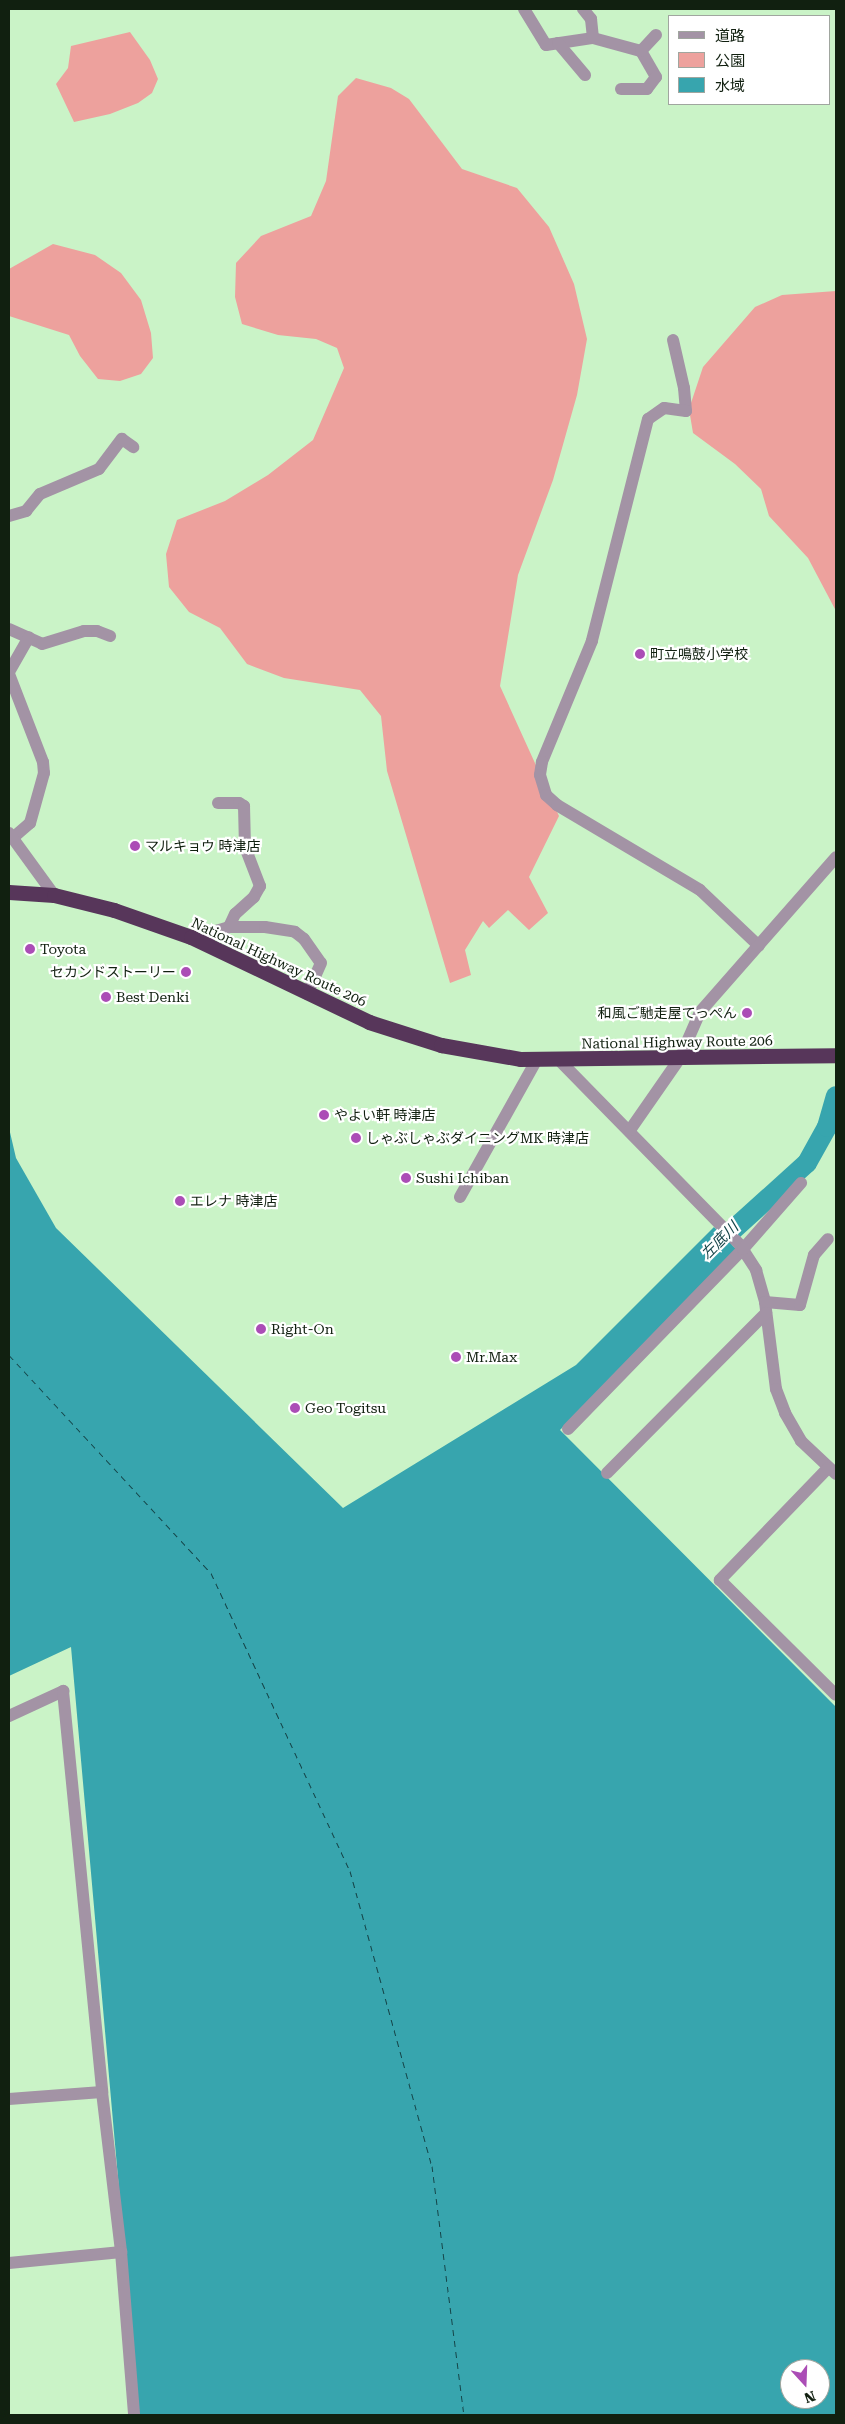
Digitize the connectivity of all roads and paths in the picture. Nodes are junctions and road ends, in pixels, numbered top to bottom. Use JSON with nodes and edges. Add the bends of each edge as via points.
{"nodes":[{"id":1,"x":524,"y":9,"type":"edge"},
{"id":2,"x":583,"y":9,"type":"edge"},
{"id":3,"x":656,"y":35,"type":"dead end"},
{"id":4,"x":593,"y":38,"type":"junction"},
{"id":5,"x":558,"y":44,"type":"junction"},
{"id":6,"x":641,"y":51,"type":"junction"},
{"id":7,"x":586,"y":75,"type":"dead end"},
{"id":8,"x":621,"y":89,"type":"dead end"},
{"id":9,"x":673,"y":340,"type":"dead end"},
{"id":10,"x":133,"y":447,"type":"dead end"},
{"id":11,"x":9,"y":516,"type":"edge"},
{"id":12,"x":9,"y":629,"type":"edge"},
{"id":13,"x":110,"y":636,"type":"dead end"},
{"id":14,"x":29,"y":637,"type":"junction"},
{"id":15,"x":9,"y":673,"type":"edge"},
{"id":16,"x":218,"y":803,"type":"dead end"},
{"id":17,"x":11,"y":835,"type":"edge"},
{"id":18,"x":836,"y":857,"type":"edge"},
{"id":19,"x":9,"y":892,"type":"edge"},
{"id":20,"x":54,"y":895,"type":"junction"},
{"id":21,"x":229,"y":927,"type":"junction"},
{"id":22,"x":203,"y":943,"type":"junction"},
{"id":23,"x":759,"y":946,"type":"junction"},
{"id":24,"x":307,"y":994,"type":"junction"},
{"id":25,"x":836,"y":1055,"type":"edge"},
{"id":26,"x":680,"y":1058,"type":"junction"},
{"id":27,"x":537,"y":1060,"type":"junction"},
{"id":28,"x":559,"y":1060,"type":"junction"},
{"id":29,"x":630,"y":1130,"type":"junction"},
{"id":30,"x":802,"y":1183,"type":"dead end"},
{"id":31,"x":460,"y":1197,"type":"dead end"},
{"id":32,"x":828,"y":1240,"type":"dead end"},
{"id":33,"x":741,"y":1247,"type":"junction"},
{"id":34,"x":766,"y":1307,"type":"junction"},
{"id":35,"x":568,"y":1429,"type":"dead end"},
{"id":36,"x":832,"y":1471,"type":"edge"},
{"id":37,"x":606,"y":1473,"type":"dead end"},
{"id":38,"x":836,"y":1695,"type":"edge"},
{"id":39,"x":9,"y":1716,"type":"edge"},
{"id":40,"x":102,"y":2092,"type":"junction"},
{"id":41,"x":9,"y":2099,"type":"edge"},
{"id":42,"x":121,"y":2252,"type":"junction"},
{"id":43,"x":9,"y":2263,"type":"edge"},
{"id":44,"x":134,"y":2415,"type":"edge"}],
"edges":[{"from":1,"to":5,"type":"street","via":[[546,45]]},
{"from":2,"to":4,"type":"street","via":[[591,18]]},
{"from":3,"to":6,"type":"street"},
{"from":4,"to":5,"type":"street"},
{"from":4,"to":6,"type":"street"},
{"from":5,"to":7,"type":"street"},
{"from":6,"to":8,"type":"street","via":[[656,77],[647,89]]},
{"from":9,"to":23,"type":"street","via":[[686,411],[664,408],[648,419],[592,641],[542,762],[540,775],[546,795],[557,806],[700,890]]},
{"from":10,"to":11,"type":"street","via":[[122,439],[99,469],[40,494],[22,513]]},
{"from":12,"to":14,"type":"street"},
{"from":13,"to":14,"type":"street","via":[[84,631],[42,644]]},
{"from":14,"to":15,"type":"street"},
{"from":15,"to":17,"type":"street","via":[[43,762],[44,773],[30,823]]},
{"from":16,"to":21,"type":"street","via":[[244,806],[246,846],[260,886],[254,897],[235,914]]},
{"from":17,"to":20,"type":"street"},
{"from":18,"to":23,"type":"street"},
{"from":19,"to":20,"type":"highway","name":"National Highway Route 206"},
{"from":20,"to":22,"type":"highway","name":"National Highway Route 206","via":[[114,910]]},
{"from":21,"to":22,"type":"street","via":[[216,931]]},
{"from":21,"to":24,"type":"street","via":[[289,930],[304,939],[321,963]]},
{"from":22,"to":24,"type":"highway","name":"National Highway Route 206"},
{"from":23,"to":26,"type":"street","via":[[700,1012]]},
{"from":24,"to":27,"type":"highway","name":"National Highway Route 206","via":[[369,1022],[424,1040],[520,1060]]},
{"from":25,"to":26,"type":"highway","name":"National Highway Route 206"},
{"from":26,"to":28,"type":"highway","name":"National Highway Route 206"},
{"from":26,"to":29,"type":"street"},
{"from":27,"to":28,"type":"highway","name":"National Highway Route 206"},
{"from":27,"to":31,"type":"street"},
{"from":28,"to":29,"type":"street"},
{"from":29,"to":33,"type":"street"},
{"from":30,"to":33,"type":"street"},
{"from":32,"to":34,"type":"street","via":[[814,1255],[800,1306]]},
{"from":33,"to":34,"type":"street","via":[[756,1270]]},
{"from":33,"to":35,"type":"street"},
{"from":34,"to":36,"type":"street","via":[[776,1389],[784,1413],[801,1441]]},
{"from":34,"to":37,"type":"street"},
{"from":36,"to":38,"type":"street","via":[[720,1580]]},
{"from":39,"to":40,"type":"street","via":[[63,1691]]},
{"from":40,"to":41,"type":"street"},
{"from":40,"to":42,"type":"street"},
{"from":42,"to":43,"type":"street"},
{"from":42,"to":44,"type":"street"}]}
